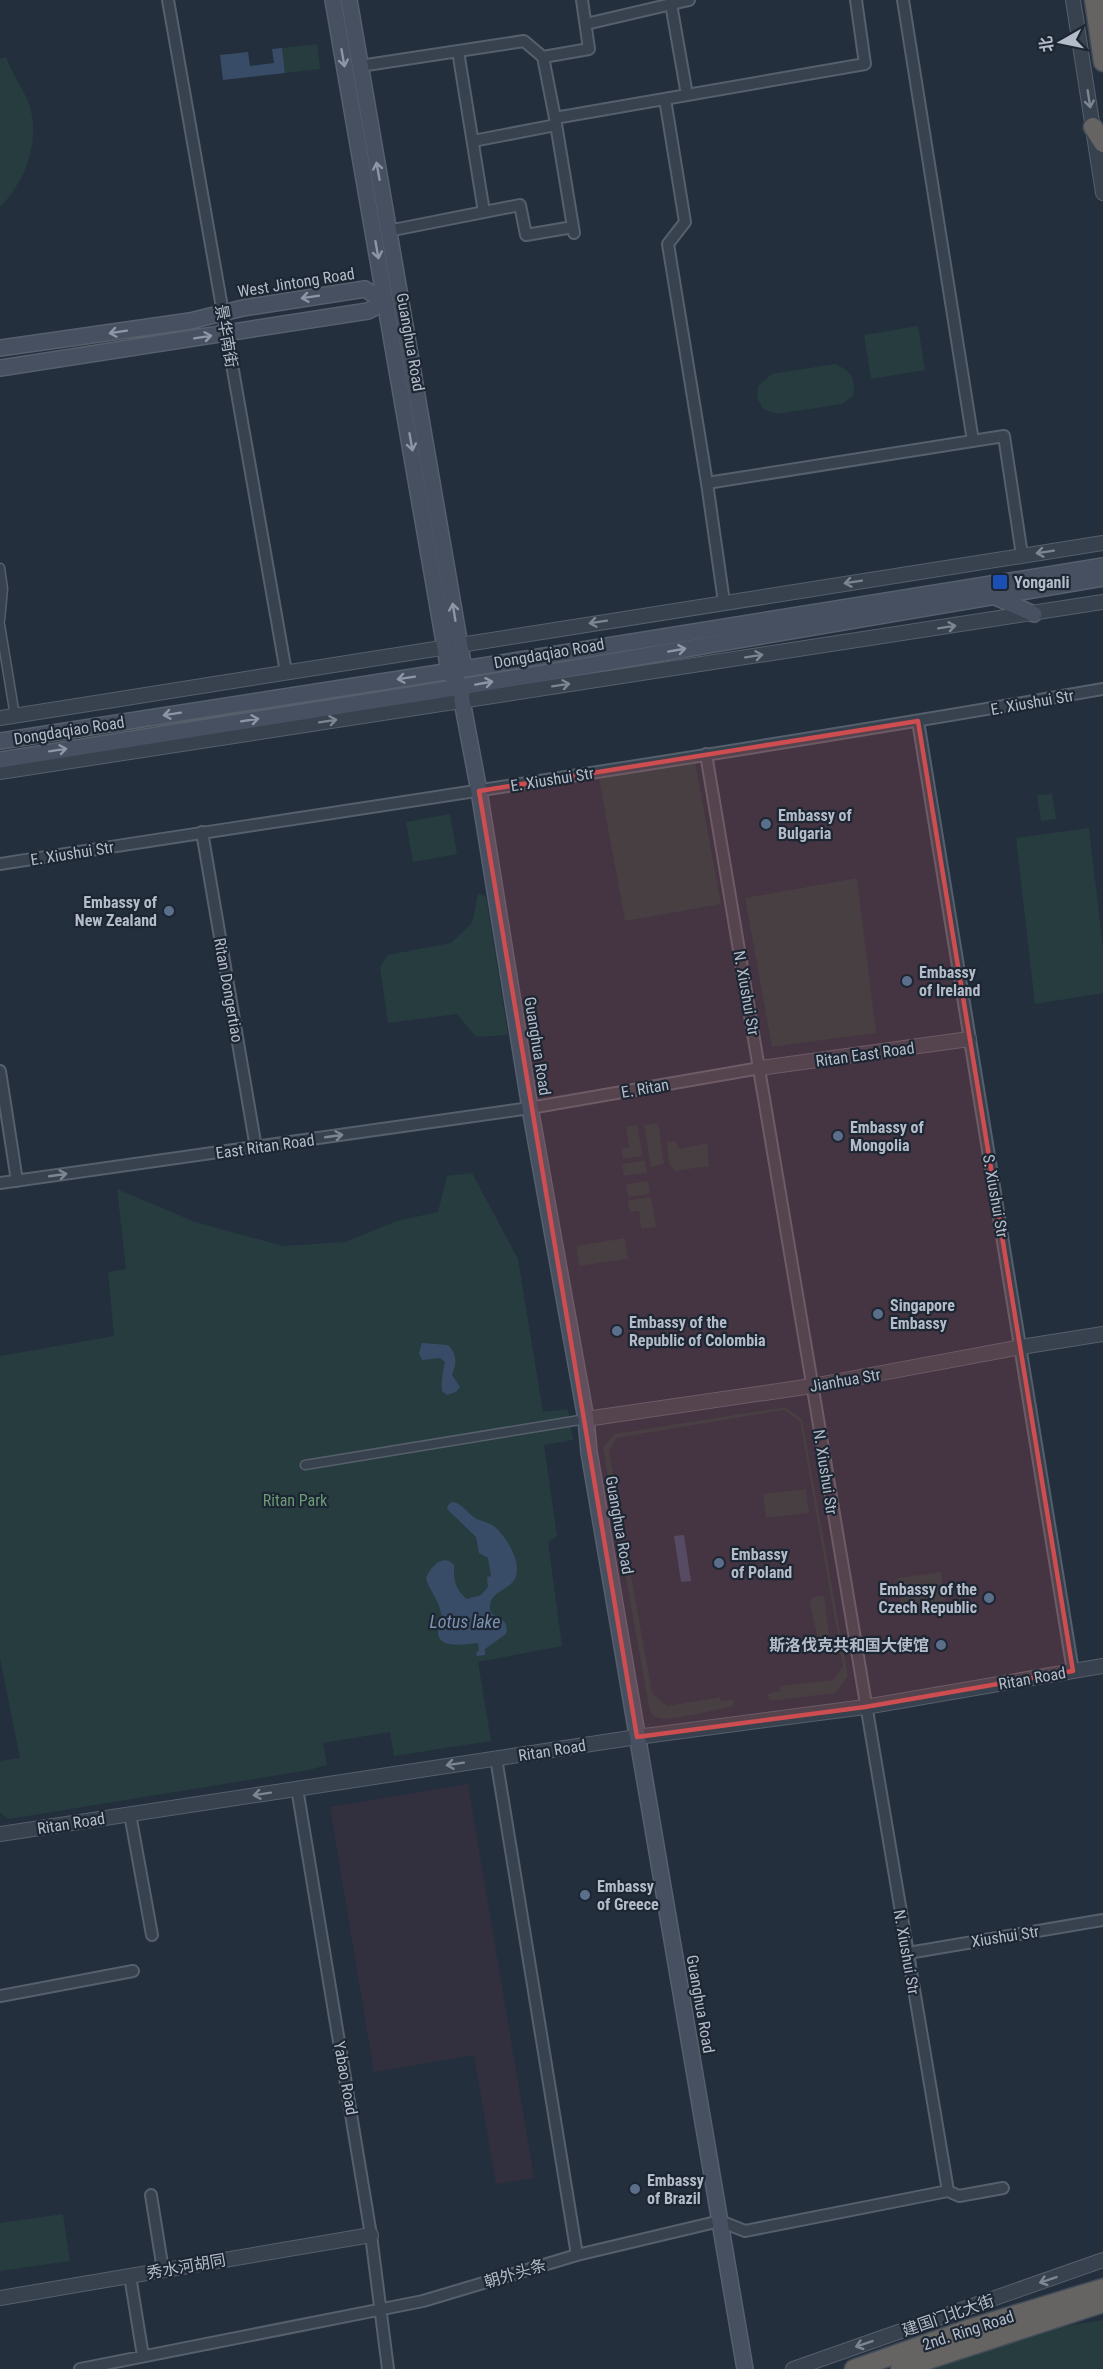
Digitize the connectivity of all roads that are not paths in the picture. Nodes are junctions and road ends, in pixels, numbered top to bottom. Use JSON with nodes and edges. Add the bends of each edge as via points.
{"nodes":[{"id":1,"x":168,"y":0,"type":"edge"},
{"id":2,"x":333,"y":0,"type":"edge"},
{"id":3,"x":349,"y":0,"type":"edge"},
{"id":4,"x":582,"y":0,"type":"edge"},
{"id":5,"x":689,"y":0,"type":"edge"},
{"id":6,"x":856,"y":0,"type":"edge"},
{"id":7,"x":903,"y":0,"type":"edge"},
{"id":8,"x":1073,"y":0,"type":"edge"},
{"id":9,"x":1094,"y":0,"type":"edge"},
{"id":10,"x":671,"y":4,"type":"junction"},
{"id":11,"x":586,"y":24,"type":"junction"},
{"id":12,"x":458,"y":51,"type":"junction"},
{"id":13,"x":543,"y":57,"type":"junction"},
{"id":14,"x":1103,"y":62,"type":"edge"},
{"id":15,"x":360,"y":66,"type":"junction"},
{"id":16,"x":687,"y":95,"type":"junction"},
{"id":17,"x":665,"y":99,"type":"junction"},
{"id":18,"x":556,"y":122,"type":"junction"},
{"id":19,"x":1093,"y":127,"type":"junction"},
{"id":20,"x":473,"y":141,"type":"junction"},
{"id":21,"x":1103,"y":143,"type":"edge"},
{"id":22,"x":1103,"y":192,"type":"edge"},
{"id":23,"x":484,"y":212,"type":"junction"},
{"id":24,"x":388,"y":231,"type":"junction"},
{"id":25,"x":386,"y":302,"type":"junction"},
{"id":26,"x":223,"y":313,"type":"junction"},
{"id":27,"x":226,"y":333,"type":"junction"},
{"id":28,"x":0,"y":348,"type":"edge"},
{"id":29,"x":0,"y":368,"type":"edge"},
{"id":30,"x":973,"y":441,"type":"junction"},
{"id":31,"x":707,"y":483,"type":"junction"},
{"id":32,"x":1103,"y":543,"type":"edge"},
{"id":33,"x":1022,"y":555,"type":"junction"},
{"id":34,"x":1103,"y":566,"type":"edge"},
{"id":35,"x":0,"y":568,"type":"edge"},
{"id":36,"x":1103,"y":578,"type":"edge"},
{"id":37,"x":993,"y":596,"type":"junction"},
{"id":38,"x":724,"y":602,"type":"junction"},
{"id":39,"x":1103,"y":602,"type":"edge"},
{"id":40,"x":1034,"y":614,"type":"junction"},
{"id":41,"x":0,"y":620,"type":"edge"},
{"id":42,"x":0,"y":626,"type":"edge"},
{"id":43,"x":452,"y":645,"type":"junction"},
{"id":44,"x":457,"y":670,"type":"junction"},
{"id":45,"x":286,"y":672,"type":"junction"},
{"id":46,"x":1103,"y":689,"type":"edge"},
{"id":47,"x":461,"y":694,"type":"junction"},
{"id":48,"x":15,"y":716,"type":"junction"},
{"id":49,"x":0,"y":718,"type":"edge"},
{"id":50,"x":918,"y":721,"type":"junction"},
{"id":51,"x":0,"y":741,"type":"edge"},
{"id":52,"x":706,"y":754,"type":"junction"},
{"id":53,"x":0,"y":760,"type":"edge"},
{"id":54,"x":0,"y":772,"type":"edge"},
{"id":55,"x":479,"y":791,"type":"junction"},
{"id":56,"x":202,"y":832,"type":"junction"},
{"id":57,"x":0,"y":864,"type":"edge"},
{"id":58,"x":969,"y":1039,"type":"junction"},
{"id":59,"x":760,"y":1068,"type":"junction"},
{"id":60,"x":0,"y":1071,"type":"edge"},
{"id":61,"x":530,"y":1108,"type":"junction"},
{"id":62,"x":256,"y":1148,"type":"junction"},
{"id":63,"x":17,"y":1181,"type":"junction"},
{"id":64,"x":0,"y":1183,"type":"edge"},
{"id":65,"x":1103,"y":1334,"type":"edge"},
{"id":66,"x":1021,"y":1347,"type":"junction"},
{"id":67,"x":812,"y":1386,"type":"junction"},
{"id":68,"x":586,"y":1419,"type":"junction"},
{"id":69,"x":304,"y":1465,"type":"dead end"},
{"id":70,"x":1103,"y":1666,"type":"edge"},
{"id":71,"x":1073,"y":1671,"type":"junction"},
{"id":72,"x":866,"y":1707,"type":"junction"},
{"id":73,"x":637,"y":1737,"type":"junction"},
{"id":74,"x":496,"y":1758,"type":"junction"},
{"id":75,"x":297,"y":1788,"type":"junction"},
{"id":76,"x":130,"y":1814,"type":"junction"},
{"id":77,"x":0,"y":1834,"type":"edge"},
{"id":78,"x":1103,"y":1920,"type":"edge"},
{"id":79,"x":152,"y":1935,"type":"dead end"},
{"id":80,"x":908,"y":1953,"type":"junction"},
{"id":81,"x":133,"y":1971,"type":"dead end"},
{"id":82,"x":0,"y":1996,"type":"edge"},
{"id":83,"x":1002,"y":2188,"type":"dead end"},
{"id":84,"x":948,"y":2191,"type":"junction"},
{"id":85,"x":151,"y":2194,"type":"dead end"},
{"id":86,"x":720,"y":2221,"type":"junction"},
{"id":87,"x":371,"y":2235,"type":"junction"},
{"id":88,"x":577,"y":2255,"type":"junction"},
{"id":89,"x":1103,"y":2260,"type":"edge"},
{"id":90,"x":163,"y":2270,"type":"junction"},
{"id":91,"x":130,"y":2276,"type":"junction"},
{"id":92,"x":1103,"y":2282,"type":"edge"},
{"id":93,"x":1103,"y":2288,"type":"edge"},
{"id":94,"x":1084,"y":2294,"type":"junction"},
{"id":95,"x":0,"y":2298,"type":"edge"},
{"id":96,"x":1103,"y":2303,"type":"edge"},
{"id":97,"x":381,"y":2308,"type":"junction"},
{"id":98,"x":1103,"y":2310,"type":"edge"},
{"id":99,"x":1069,"y":2313,"type":"junction"},
{"id":100,"x":143,"y":2356,"type":"junction"},
{"id":101,"x":80,"y":2369,"type":"edge"},
{"id":102,"x":388,"y":2369,"type":"edge"},
{"id":103,"x":745,"y":2369,"type":"edge"},
{"id":104,"x":793,"y":2369,"type":"edge"},
{"id":105,"x":854,"y":2369,"type":"edge"},
{"id":106,"x":900,"y":2369,"type":"edge"}],
"edges":[{"from":1,"to":26,"type":"street","name":"景华南街"},
{"from":2,"to":25,"type":"main road","name":"Guanghua Road","one_way":true},
{"from":3,"to":15,"type":"main road","name":"Guanghua Road"},
{"from":4,"to":11,"type":"street"},
{"from":5,"to":10,"type":"street"},
{"from":6,"to":16,"type":"street","via":[[864,64]]},
{"from":7,"to":30,"type":"street"},
{"from":8,"to":19,"type":"street","one_way":true},
{"from":9,"to":14,"type":"highway"},
{"from":10,"to":11,"type":"street"},
{"from":10,"to":16,"type":"street"},
{"from":11,"to":13,"type":"street","via":[[590,49]]},
{"from":12,"to":13,"type":"street","via":[[524,41]]},
{"from":12,"to":15,"type":"street"},
{"from":12,"to":20,"type":"street"},
{"from":13,"to":18,"type":"street"},
{"from":24,"to":15,"type":"main road","name":"Guanghua Road","one_way":true},
{"from":16,"to":17,"type":"street"},
{"from":17,"to":18,"type":"street"},
{"from":17,"to":31,"type":"street","via":[[685,222],[668,244]]},
{"from":18,"to":20,"type":"street"},
{"from":18,"to":23,"type":"street","via":[[573,230],[526,234],[520,205]]},
{"from":19,"to":21,"type":"highway"},
{"from":19,"to":22,"type":"street"},
{"from":20,"to":23,"type":"street"},
{"from":23,"to":24,"type":"street"},
{"from":43,"to":24,"type":"main road","name":"Guanghua Road","one_way":true},
{"from":25,"to":26,"type":"main road","name":"West Jintong Road","one_way":true,"via":[[364,289]]},
{"from":25,"to":27,"type":"main road","via":[[368,311]]},
{"from":25,"to":43,"type":"main road","name":"Guanghua Road","one_way":true},
{"from":26,"to":27,"type":"street","name":"景华南街"},
{"from":26,"to":28,"type":"main road","name":"West Jintong Road","one_way":true},
{"from":29,"to":27,"type":"main road","one_way":true},
{"from":27,"to":45,"type":"street","name":"景华南街"},
{"from":30,"to":31,"type":"street"},
{"from":30,"to":33,"type":"street","via":[[1004,436]]},
{"from":31,"to":38,"type":"street"},
{"from":32,"to":33,"type":"street","one_way":true},
{"from":33,"to":38,"type":"street","one_way":true},
{"from":34,"to":44,"type":"main road","name":"Dongdaqiao Road"},
{"from":35,"to":41,"type":"street"},
{"from":36,"to":37,"type":"main road","name":"Dongdaqiao Road"},
{"from":37,"to":40,"type":"main road"},
{"from":47,"to":37,"type":"main road","name":"Dongdaqiao Road","one_way":true},
{"from":38,"to":43,"type":"street","one_way":true},
{"from":39,"to":40,"type":"street"},
{"from":47,"to":40,"type":"street","one_way":true},
{"from":42,"to":48,"type":"street"},
{"from":43,"to":44,"type":"main road","name":"Guanghua Road"},
{"from":43,"to":45,"type":"street"},
{"from":44,"to":47,"type":"main road","name":"Guanghua Road"},
{"from":44,"to":51,"type":"main road","name":"Dongdaqiao Road","one_way":true},
{"from":45,"to":48,"type":"street"},
{"from":46,"to":50,"type":"street","name":"E. Xiushui Str"},
{"from":53,"to":47,"type":"main road","name":"Dongdaqiao Road","one_way":true},
{"from":54,"to":47,"type":"street","one_way":true},
{"from":47,"to":55,"type":"main road","name":"Guanghua Road"},
{"from":48,"to":49,"type":"street"},
{"from":50,"to":52,"type":"street","name":"E. Xiushui Str"},
{"from":50,"to":58,"type":"street","name":"S. Xiushui Str"},
{"from":52,"to":55,"type":"street","name":"E. Xiushui Str"},
{"from":52,"to":59,"type":"street","name":"N. Xiushui Str"},
{"from":55,"to":56,"type":"street","name":"E. Xiushui Str"},
{"from":55,"to":61,"type":"main road","name":"Guanghua Road"},
{"from":56,"to":57,"type":"street","name":"E. Xiushui Str"},
{"from":56,"to":62,"type":"street","name":"Ritan Dongertiao"},
{"from":58,"to":59,"type":"street","name":"Ritan East Road"},
{"from":58,"to":66,"type":"street","name":"S. Xiushui Str"},
{"from":59,"to":61,"type":"street","name":"E. Ritan"},
{"from":59,"to":67,"type":"street","name":"N. Xiushui Str"},
{"from":60,"to":63,"type":"street"},
{"from":62,"to":61,"type":"street","name":"East Ritan Road","one_way":true},
{"from":61,"to":68,"type":"main road","name":"Guanghua Road"},
{"from":63,"to":62,"type":"street","name":"East Ritan Road","one_way":true},
{"from":63,"to":64,"type":"street","name":"East Ritan Road"},
{"from":65,"to":66,"type":"street","name":"Jianhua Str"},
{"from":66,"to":67,"type":"street","name":"Jianhua Str"},
{"from":66,"to":71,"type":"street","name":"S. Xiushui Str"},
{"from":67,"to":68,"type":"street","name":"Jianhua Str"},
{"from":67,"to":72,"type":"street","name":"N. Xiushui Str"},
{"from":68,"to":69,"type":"street"},
{"from":68,"to":73,"type":"main road","name":"Guanghua Road"},
{"from":70,"to":71,"type":"street","name":"Ritan Road"},
{"from":71,"to":72,"type":"street","name":"Ritan Road"},
{"from":72,"to":73,"type":"street","name":"Ritan Road"},
{"from":72,"to":80,"type":"street","name":"N. Xiushui Str"},
{"from":73,"to":74,"type":"street","name":"Ritan Road"},
{"from":73,"to":86,"type":"main road","name":"Guanghua Road"},
{"from":74,"to":75,"type":"street","name":"Ritan Road","one_way":true},
{"from":74,"to":88,"type":"street"},
{"from":75,"to":76,"type":"street","name":"Ritan Road","one_way":true},
{"from":75,"to":87,"type":"street","name":"Yabao Road"},
{"from":76,"to":77,"type":"street","name":"Ritan Road"},
{"from":76,"to":79,"type":"street"},
{"from":78,"to":80,"type":"street","name":"Xiushui Str"},
{"from":80,"to":84,"type":"street","name":"N. Xiushui Str"},
{"from":81,"to":82,"type":"street"},
{"from":83,"to":84,"type":"street","via":[[959,2196]]},
{"from":84,"to":86,"type":"street","via":[[745,2231]]},
{"from":85,"to":90,"type":"street"},
{"from":86,"to":88,"type":"street","name":"朝外头条"},
{"from":86,"to":103,"type":"main road","name":"Guanghua Road"},
{"from":87,"to":90,"type":"street","name":"秀水河胡同"},
{"from":87,"to":97,"type":"street","name":"Yabao Road"},
{"from":88,"to":97,"type":"street","name":"朝外头条","via":[[423,2301]]},
{"from":89,"to":104,"type":"street","name":"建国门北大街","one_way":true},
{"from":90,"to":91,"type":"street","name":"秀水河胡同"},
{"from":91,"to":95,"type":"street","name":"秀水河胡同"},
{"from":91,"to":100,"type":"street"},
{"from":92,"to":94,"type":"highway"},
{"from":93,"to":94,"type":"highway"},
{"from":94,"to":105,"type":"highway","name":"2nd. Ring Road","via":[[970,2328]]},
{"from":96,"to":99,"type":"highway"},
{"from":97,"to":100,"type":"street","name":"朝外头条"},
{"from":97,"to":102,"type":"street","name":"Yabao Road"},
{"from":98,"to":99,"type":"highway"},
{"from":99,"to":106,"type":"highway"},
{"from":100,"to":101,"type":"street","name":"朝外头条"}]}
